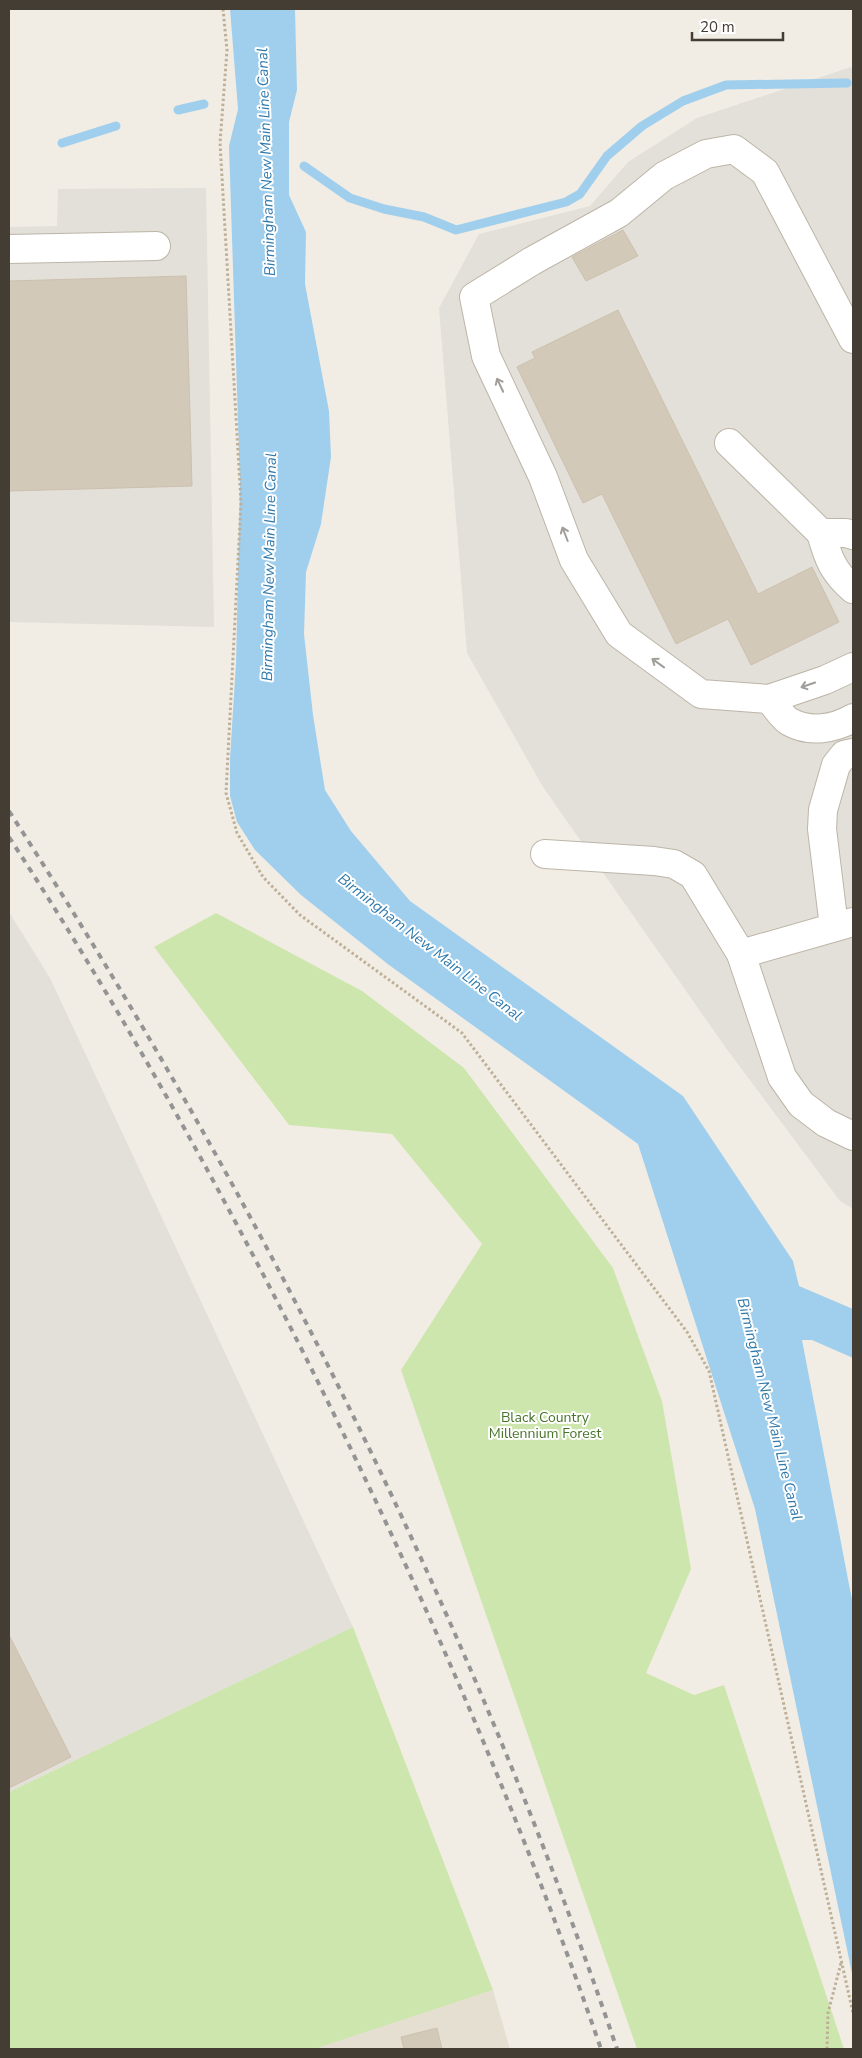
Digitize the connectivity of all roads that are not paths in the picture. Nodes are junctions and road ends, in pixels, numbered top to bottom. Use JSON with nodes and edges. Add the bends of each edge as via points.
{"nodes":[{"id":1,"x":156,"y":246,"type":"dead end"},
{"id":2,"x":9,"y":249,"type":"edge"},
{"id":3,"x":853,"y":339,"type":"edge"},
{"id":4,"x":729,"y":443,"type":"dead end"},
{"id":5,"x":821,"y":533,"type":"junction"},
{"id":6,"x":853,"y":535,"type":"edge"},
{"id":7,"x":853,"y":589,"type":"edge"},
{"id":8,"x":853,"y":667,"type":"edge"},
{"id":9,"x":768,"y":699,"type":"junction"},
{"id":10,"x":853,"y":718,"type":"edge"},
{"id":11,"x":853,"y":753,"type":"edge"},
{"id":12,"x":545,"y":854,"type":"dead end"},
{"id":13,"x":844,"y":924,"type":"edge"},
{"id":14,"x":741,"y":954,"type":"junction"},
{"id":15,"x":853,"y":1136,"type":"edge"}],
"edges":[{"from":1,"to":2,"type":"lane"},
{"from":9,"to":3,"type":"lane","one_way":true,"via":[[701,694],[619,634],[574,560],[543,477],[486,356],[474,297],[619,213],[664,176],[706,154],[734,150],[765,172]]},
{"from":4,"to":5,"type":"lane"},
{"from":5,"to":6,"type":"lane"},
{"from":5,"to":7,"type":"lane","via":[[828,560],[841,579]]},
{"from":8,"to":9,"type":"lane","one_way":true},
{"from":9,"to":10,"type":"lane","via":[[788,721],[814,730]]},
{"from":11,"to":13,"type":"lane","via":[[844,755],[836,765],[823,810],[822,829]]},
{"from":12,"to":14,"type":"lane","via":[[674,864],[693,875]]},
{"from":13,"to":14,"type":"lane"},
{"from":14,"to":15,"type":"lane","via":[[782,1077],[801,1104],[826,1123]]}]}
